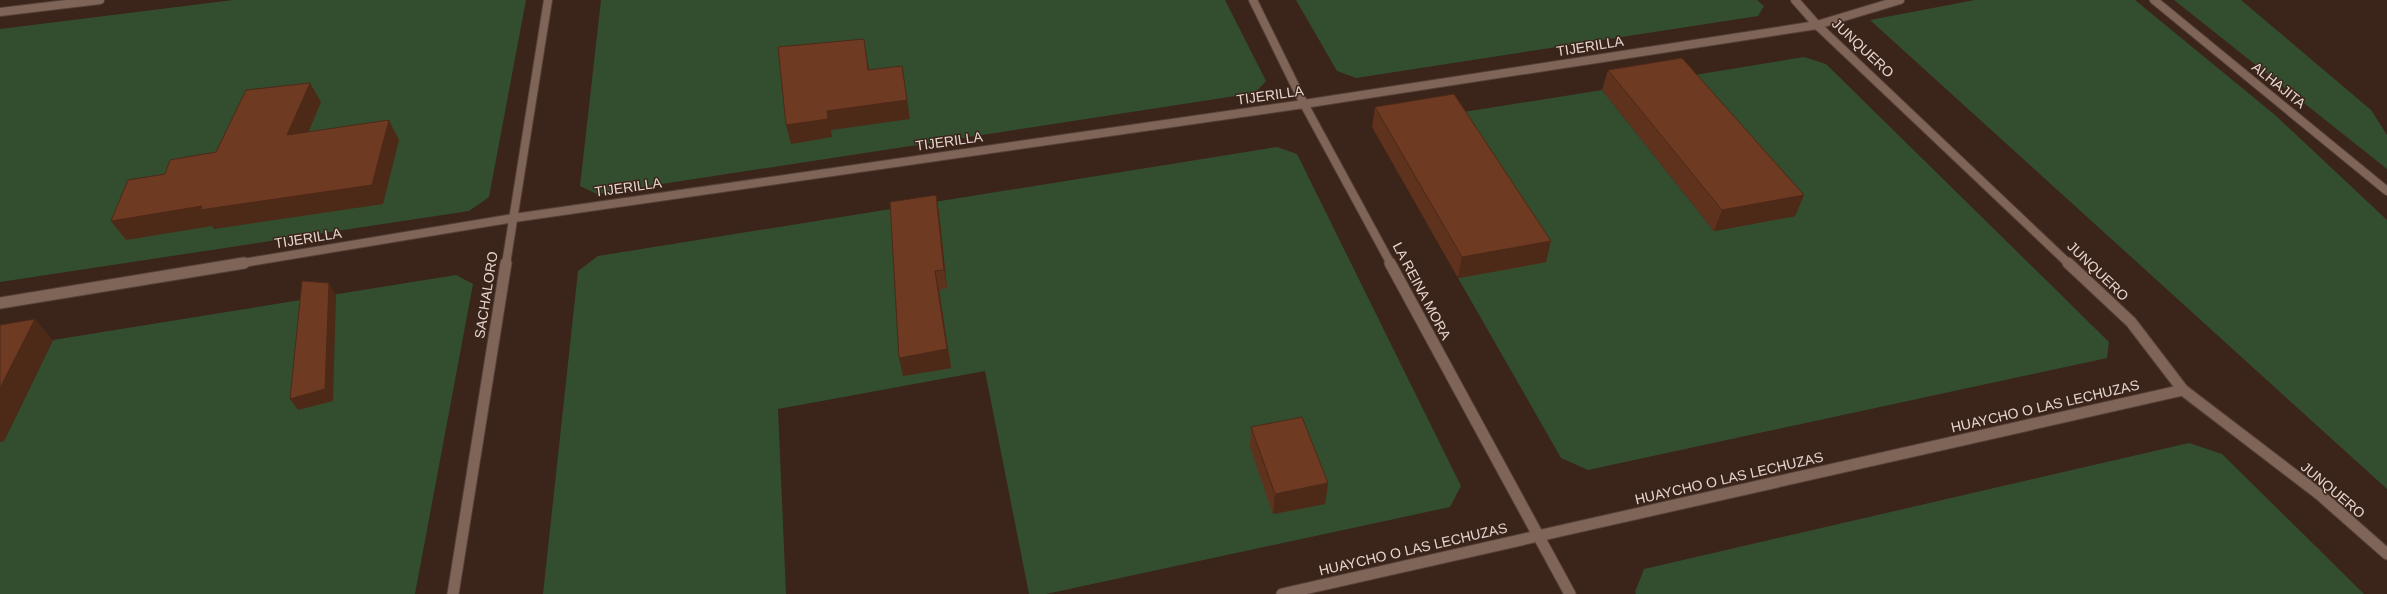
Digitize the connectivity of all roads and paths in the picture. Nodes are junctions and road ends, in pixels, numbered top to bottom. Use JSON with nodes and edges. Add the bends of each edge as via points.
{"nodes":[{"id":1,"x":100,"y":0,"type":"edge"},
{"id":2,"x":548,"y":0,"type":"edge"},
{"id":3,"x":1253,"y":0,"type":"edge"},
{"id":4,"x":1795,"y":0,"type":"edge"},
{"id":5,"x":1900,"y":0,"type":"edge"},
{"id":6,"x":2154,"y":0,"type":"edge"},
{"id":7,"x":0,"y":12,"type":"edge"},
{"id":8,"x":1817,"y":25,"type":"junction"},
{"id":9,"x":1304,"y":104,"type":"junction"},
{"id":10,"x":2387,"y":191,"type":"edge"},
{"id":11,"x":514,"y":218,"type":"junction"},
{"id":12,"x":0,"y":304,"type":"edge"},
{"id":13,"x":2183,"y":390,"type":"junction"},
{"id":14,"x":1538,"y":536,"type":"junction"},
{"id":15,"x":2387,"y":554,"type":"edge"},
{"id":16,"x":453,"y":594,"type":"edge"},
{"id":17,"x":1282,"y":594,"type":"edge"},
{"id":18,"x":1570,"y":594,"type":"edge"}],
"edges":[{"from":1,"to":7,"type":"street"},
{"from":2,"to":11,"type":"street","name":"SACHALORO"},
{"from":3,"to":9,"type":"street","name":"LA REINA MORA"},
{"from":4,"to":8,"type":"street","name":"JUNQUERO"},
{"from":5,"to":8,"type":"street","name":"TIJERILLA"},
{"from":6,"to":10,"type":"street","name":"ALHAJITA"},
{"from":8,"to":9,"type":"street","name":"TIJERILLA"},
{"from":8,"to":13,"type":"street","name":"JUNQUERO","via":[[2131,322]]},
{"from":9,"to":11,"type":"street","name":"TIJERILLA"},
{"from":9,"to":14,"type":"street","name":"LA REINA MORA"},
{"from":11,"to":12,"type":"street","name":"TIJERILLA"},
{"from":11,"to":16,"type":"street","name":"SACHALORO"},
{"from":13,"to":14,"type":"street","name":"HUAYCHO O LAS LECHUZAS"},
{"from":13,"to":15,"type":"street","name":"JUNQUERO","via":[[2319,494]]},
{"from":14,"to":17,"type":"street","name":"HUAYCHO O LAS LECHUZAS"},
{"from":14,"to":18,"type":"street","name":"LA REINA MORA"}]}
